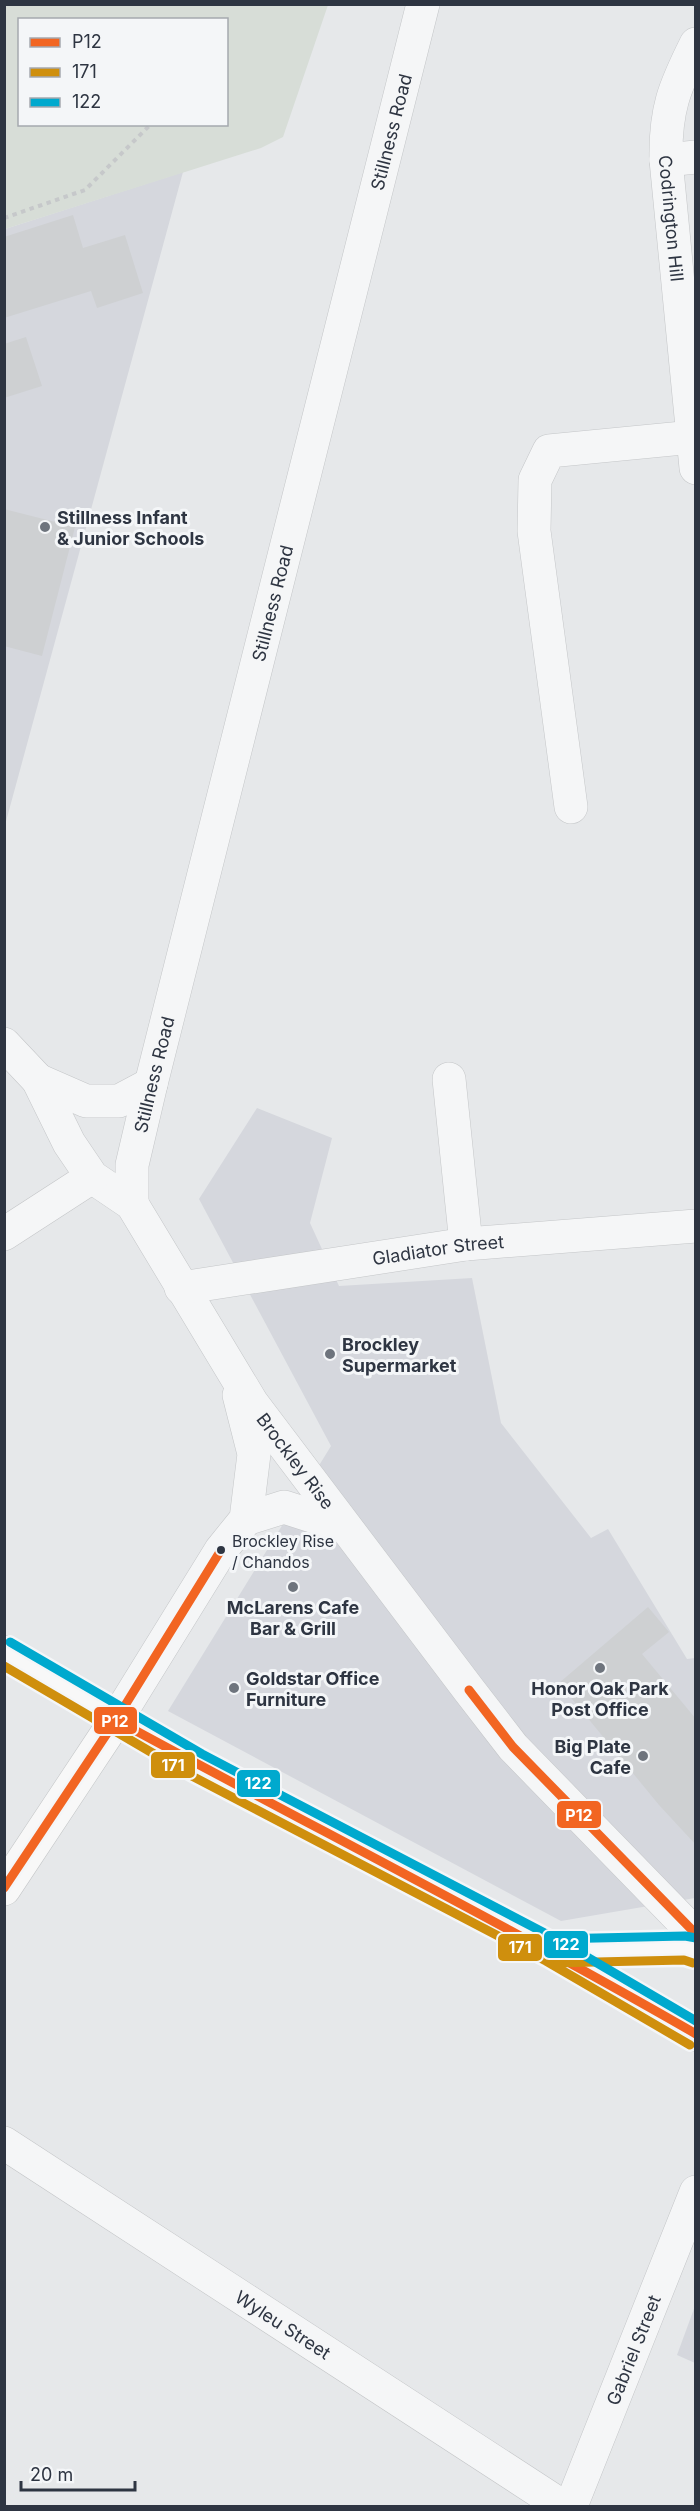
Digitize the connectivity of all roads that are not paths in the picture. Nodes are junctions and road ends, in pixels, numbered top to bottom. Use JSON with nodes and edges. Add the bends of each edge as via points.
{"nodes":[{"id":1,"x":423,"y":4,"type":"edge"},
{"id":2,"x":696,"y":44,"type":"edge"},
{"id":3,"x":681,"y":158,"type":"edge"},
{"id":4,"x":694,"y":453,"type":"edge"},
{"id":5,"x":571,"y":807,"type":"dead end"},
{"id":6,"x":4,"y":1044,"type":"edge"},
{"id":7,"x":450,"y":1079,"type":"dead end"},
{"id":8,"x":38,"y":1080,"type":"junction"},
{"id":9,"x":151,"y":1084,"type":"junction"},
{"id":10,"x":92,"y":1177,"type":"junction"},
{"id":11,"x":132,"y":1204,"type":"junction"},
{"id":12,"x":696,"y":1226,"type":"edge"},
{"id":13,"x":4,"y":1234,"type":"edge"},
{"id":14,"x":466,"y":1244,"type":"junction"},
{"id":15,"x":181,"y":1288,"type":"junction"},
{"id":16,"x":232,"y":1366,"type":"junction"},
{"id":17,"x":246,"y":1519,"type":"junction"},
{"id":18,"x":343,"y":1526,"type":"junction"},
{"id":19,"x":4,"y":1652,"type":"edge"},
{"id":20,"x":116,"y":1720,"type":"junction"},
{"id":21,"x":4,"y":1889,"type":"edge"},
{"id":22,"x":696,"y":1935,"type":"edge"},
{"id":23,"x":552,"y":1951,"type":"junction"},
{"id":24,"x":652,"y":1951,"type":"junction"},
{"id":25,"x":696,"y":1951,"type":"edge"},
{"id":26,"x":645,"y":2006,"type":"junction"},
{"id":27,"x":695,"y":2035,"type":"edge"},
{"id":28,"x":4,"y":2143,"type":"edge"},
{"id":29,"x":696,"y":2192,"type":"edge"},
{"id":30,"x":562,"y":2506,"type":"edge"},
{"id":31,"x":571,"y":2506,"type":"edge"}],
"edges":[{"from":1,"to":9,"type":"street","name":"Stillness Road"},
{"from":2,"to":3,"type":"street","name":"Codrington Hill","via":[[677,82],[665,124]]},
{"from":3,"to":4,"type":"street","name":"Codrington Hill"},
{"from":4,"to":5,"type":"street","via":[[549,451],[535,480],[534,531]]},
{"from":6,"to":8,"type":"street","name":"Brockley Rise"},
{"from":7,"to":14,"type":"street"},
{"from":8,"to":9,"type":"street","via":[[86,1101],[119,1101]]},
{"from":8,"to":10,"type":"street","name":"Brockley Rise","via":[[69,1143]]},
{"from":9,"to":11,"type":"street","name":"Stillness Road","via":[[132,1165]]},
{"from":10,"to":11,"type":"street","name":"Brockley Rise"},
{"from":10,"to":13,"type":"street"},
{"from":11,"to":15,"type":"street","name":"Brockley Rise"},
{"from":12,"to":14,"type":"street","name":"Gladiator Street"},
{"from":14,"to":15,"type":"street","name":"Gladiator Street"},
{"from":15,"to":16,"type":"street","name":"Brockley Rise"},
{"from":16,"to":17,"type":"street","via":[[254,1454]]},
{"from":16,"to":18,"type":"street","name":"Brockley Rise","via":[[252,1403]]},
{"from":17,"to":18,"type":"street","via":[[285,1507]]},
{"from":17,"to":20,"type":"street","via":[[221,1550]]},
{"from":18,"to":22,"type":"street","name":"Brockley Rise","via":[[513,1747]]},
{"from":19,"to":20,"type":"main road"},
{"from":20,"to":21,"type":"main road"},
{"from":20,"to":23,"type":"main road"},
{"from":23,"to":24,"type":"main road"},
{"from":23,"to":26,"type":"main road"},
{"from":24,"to":25,"type":"main road"},
{"from":24,"to":26,"type":"main road","via":[[643,1963],[640,1984]]},
{"from":26,"to":27,"type":"main road"},
{"from":28,"to":30,"type":"street","name":"Wyleu Street"},
{"from":29,"to":31,"type":"street","name":"Gabriel Street"}]}
